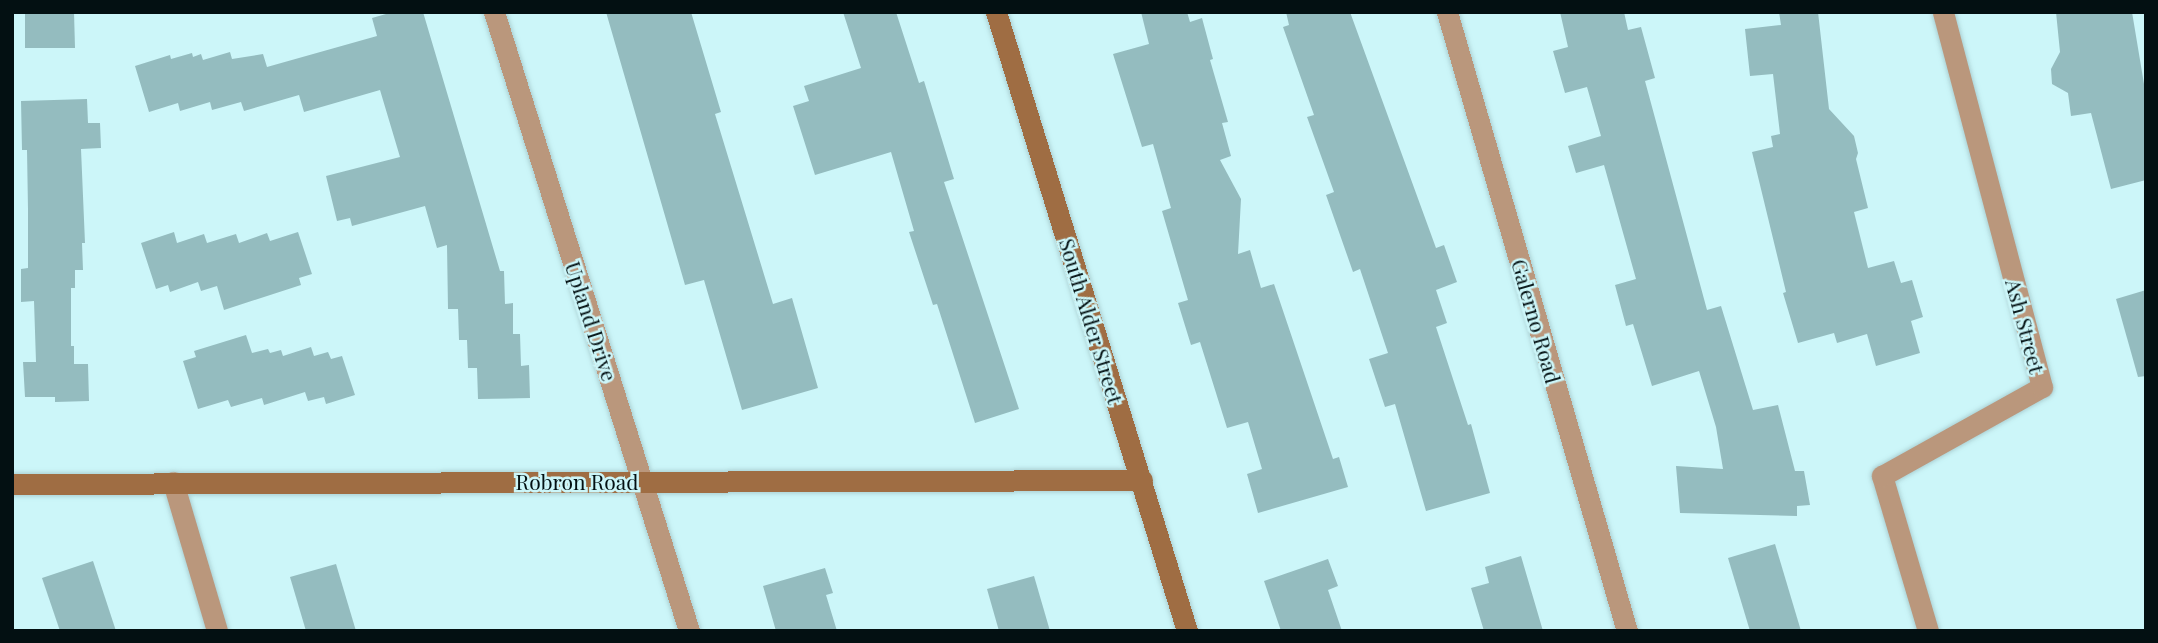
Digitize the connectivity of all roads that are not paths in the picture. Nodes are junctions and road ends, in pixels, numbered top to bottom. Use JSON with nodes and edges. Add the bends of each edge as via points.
{"nodes":[{"id":1,"x":494,"y":12,"type":"edge"},
{"id":2,"x":996,"y":12,"type":"edge"},
{"id":3,"x":1447,"y":12,"type":"edge"},
{"id":4,"x":1943,"y":12,"type":"edge"},
{"id":5,"x":1142,"y":480,"type":"junction"},
{"id":6,"x":643,"y":481,"type":"junction"},
{"id":7,"x":173,"y":482,"type":"junction"},
{"id":8,"x":12,"y":484,"type":"edge"},
{"id":9,"x":217,"y":631,"type":"edge"},
{"id":10,"x":689,"y":631,"type":"edge"},
{"id":11,"x":1187,"y":631,"type":"edge"},
{"id":12,"x":1626,"y":631,"type":"edge"},
{"id":13,"x":1928,"y":631,"type":"edge"}],
"edges":[{"from":1,"to":6,"type":"street","name":"Upland Drive"},
{"from":2,"to":5,"type":"street","name":"South Alder Street"},
{"from":3,"to":12,"type":"street","name":"Galerno Road"},
{"from":4,"to":13,"type":"street","name":"Ash Street","via":[[2042,387],[1882,476]]},
{"from":5,"to":6,"type":"street","name":"Robron Road"},
{"from":5,"to":11,"type":"street","name":"South Alder Street"},
{"from":6,"to":7,"type":"street","name":"Robron Road"},
{"from":6,"to":10,"type":"street","name":"Upland Drive"},
{"from":7,"to":8,"type":"street","name":"Robron Road"},
{"from":7,"to":9,"type":"street"}]}
